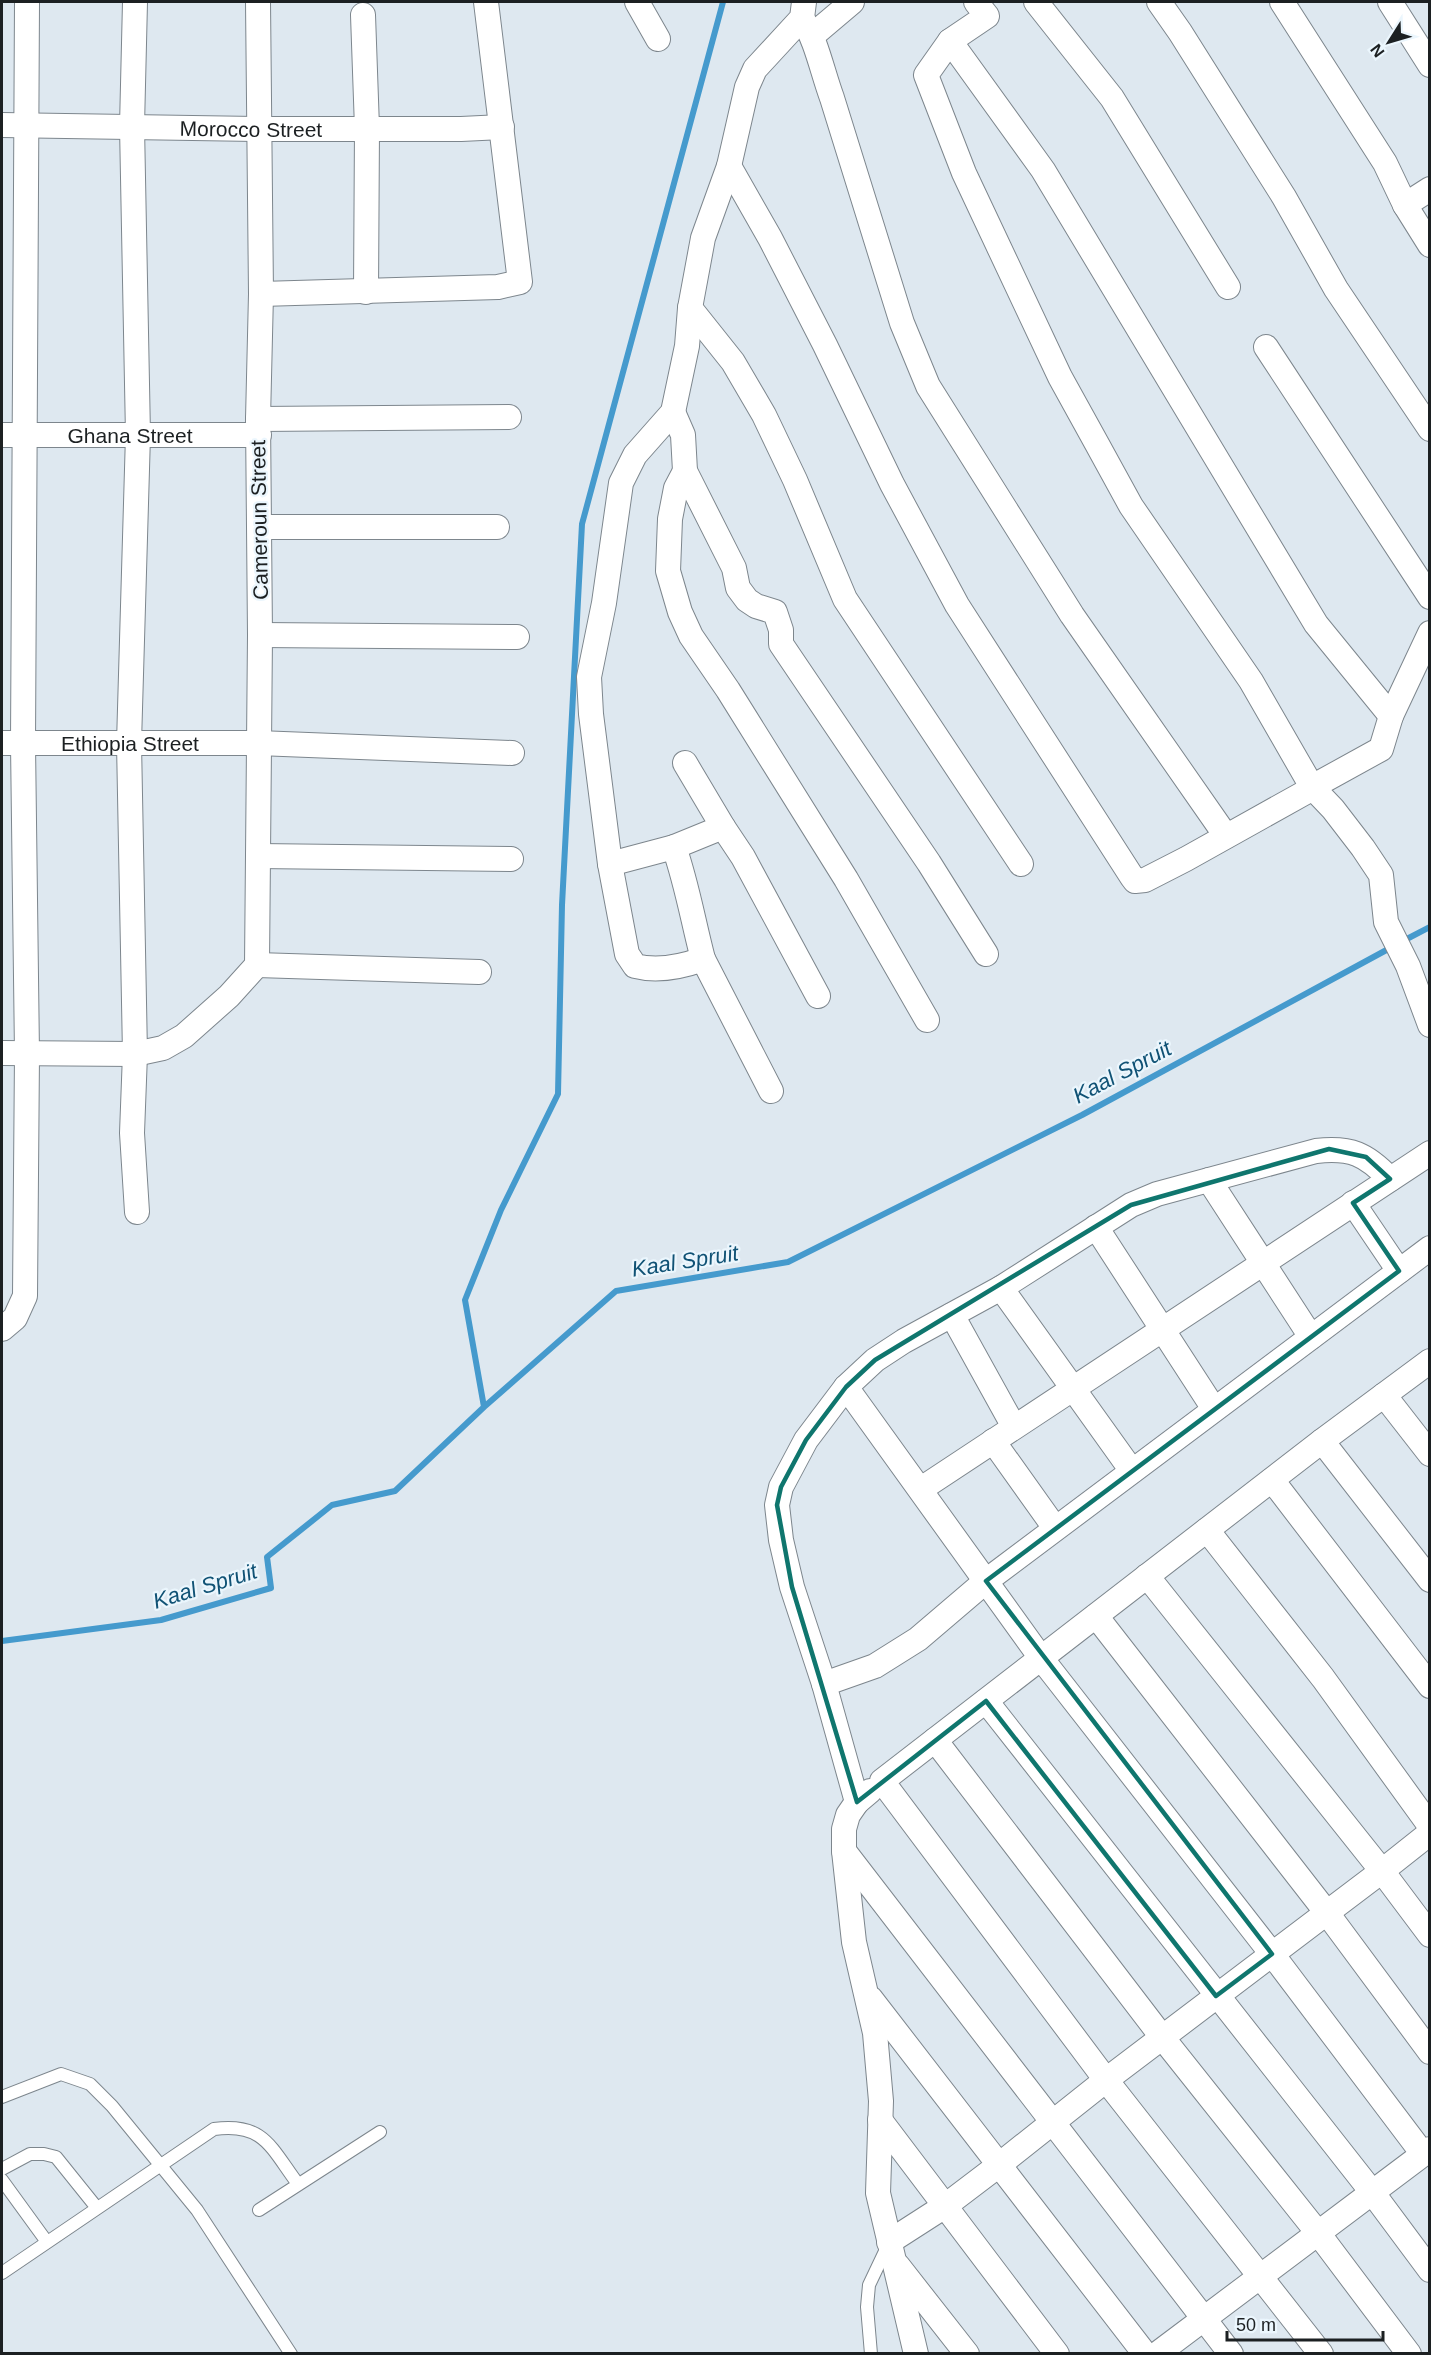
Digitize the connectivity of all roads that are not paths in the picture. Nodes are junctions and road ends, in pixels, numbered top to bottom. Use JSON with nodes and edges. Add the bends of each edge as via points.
{"nodes":[{"id":1,"x":27,"y":2,"type":"edge"},
{"id":2,"x":135,"y":2,"type":"edge"},
{"id":3,"x":258,"y":2,"type":"edge"},
{"id":4,"x":486,"y":2,"type":"edge"},
{"id":5,"x":638,"y":2,"type":"edge"},
{"id":6,"x":852,"y":2,"type":"edge"},
{"id":7,"x":1036,"y":2,"type":"edge"},
{"id":8,"x":1158,"y":2,"type":"edge"},
{"id":9,"x":1282,"y":2,"type":"edge"},
{"id":10,"x":1390,"y":2,"type":"edge"},
{"id":11,"x":988,"y":6,"type":"edge"},
{"id":12,"x":363,"y":15,"type":"dead end"},
{"id":13,"x":806,"y":18,"type":"edge"},
{"id":14,"x":658,"y":39,"type":"dead end"},
{"id":15,"x":950,"y":41,"type":"junction"},
{"id":16,"x":1430,"y":65,"type":"edge"},
{"id":17,"x":2,"y":125,"type":"edge"},
{"id":18,"x":26,"y":125,"type":"junction"},
{"id":19,"x":132,"y":126,"type":"junction"},
{"id":20,"x":501,"y":127,"type":"junction"},
{"id":21,"x":367,"y":128,"type":"junction"},
{"id":22,"x":257,"y":129,"type":"junction"},
{"id":23,"x":729,"y":166,"type":"junction"},
{"id":24,"x":1430,"y":189,"type":"edge"},
{"id":25,"x":1405,"y":205,"type":"junction"},
{"id":26,"x":1430,"y":245,"type":"edge"},
{"id":27,"x":1228,"y":287,"type":"dead end"},
{"id":28,"x":366,"y":292,"type":"junction"},
{"id":29,"x":261,"y":294,"type":"junction"},
{"id":30,"x":690,"y":308,"type":"junction"},
{"id":31,"x":1266,"y":347,"type":"dead end"},
{"id":32,"x":673,"y":412,"type":"junction"},
{"id":33,"x":509,"y":417,"type":"dead end"},
{"id":34,"x":259,"y":427,"type":"junction"},
{"id":35,"x":1430,"y":429,"type":"edge"},
{"id":36,"x":2,"y":435,"type":"edge"},
{"id":37,"x":138,"y":435,"type":"junction"},
{"id":38,"x":26,"y":436,"type":"junction"},
{"id":39,"x":685,"y":471,"type":"junction"},
{"id":40,"x":260,"y":526,"type":"junction"},
{"id":41,"x":497,"y":527,"type":"dead end"},
{"id":42,"x":1430,"y":597,"type":"edge"},
{"id":43,"x":1430,"y":633,"type":"edge"},
{"id":44,"x":260,"y":635,"type":"junction"},
{"id":45,"x":517,"y":637,"type":"dead end"},
{"id":46,"x":1391,"y":716,"type":"junction"},
{"id":47,"x":12,"y":743,"type":"edge"},
{"id":48,"x":129,"y":743,"type":"junction"},
{"id":49,"x":258,"y":743,"type":"junction"},
{"id":50,"x":512,"y":753,"type":"dead end"},
{"id":51,"x":685,"y":763,"type":"dead end"},
{"id":52,"x":1312,"y":787,"type":"junction"},
{"id":53,"x":723,"y":827,"type":"junction"},
{"id":54,"x":1226,"y":836,"type":"junction"},
{"id":55,"x":674,"y":847,"type":"junction"},
{"id":56,"x":258,"y":856,"type":"junction"},
{"id":57,"x":511,"y":859,"type":"dead end"},
{"id":58,"x":610,"y":864,"type":"junction"},
{"id":59,"x":1021,"y":864,"type":"dead end"},
{"id":60,"x":986,"y":954,"type":"dead end"},
{"id":61,"x":703,"y":959,"type":"junction"},
{"id":62,"x":257,"y":965,"type":"junction"},
{"id":63,"x":479,"y":972,"type":"dead end"},
{"id":64,"x":1416,"y":976,"type":"edge"},
{"id":65,"x":818,"y":996,"type":"dead end"},
{"id":66,"x":927,"y":1020,"type":"dead end"},
{"id":67,"x":1430,"y":1025,"type":"edge"},
{"id":68,"x":2,"y":1053,"type":"edge"},
{"id":69,"x":27,"y":1054,"type":"junction"},
{"id":70,"x":135,"y":1054,"type":"junction"},
{"id":71,"x":771,"y":1091,"type":"dead end"},
{"id":72,"x":1430,"y":1153,"type":"edge"},
{"id":73,"x":1390,"y":1179,"type":"junction"},
{"id":74,"x":1209,"y":1180,"type":"junction"},
{"id":75,"x":1353,"y":1203,"type":"junction"},
{"id":76,"x":136,"y":1212,"type":"dead end"},
{"id":77,"x":1096,"y":1227,"type":"junction"},
{"id":78,"x":1430,"y":1248,"type":"edge"},
{"id":79,"x":1263,"y":1263,"type":"junction"},
{"id":80,"x":1399,"y":1271,"type":"junction"},
{"id":81,"x":1000,"y":1288,"type":"junction"},
{"id":82,"x":952,"y":1315,"type":"junction"},
{"id":83,"x":2,"y":1329,"type":"edge"},
{"id":84,"x":1163,"y":1329,"type":"junction"},
{"id":85,"x":1311,"y":1337,"type":"junction"},
{"id":86,"x":1430,"y":1361,"type":"edge"},
{"id":87,"x":846,"y":1387,"type":"junction"},
{"id":88,"x":1073,"y":1388,"type":"junction"},
{"id":89,"x":1384,"y":1395,"type":"junction"},
{"id":90,"x":1214,"y":1409,"type":"junction"},
{"id":91,"x":1014,"y":1427,"type":"junction"},
{"id":92,"x":993,"y":1441,"type":"junction"},
{"id":93,"x":1322,"y":1441,"type":"junction"},
{"id":94,"x":1430,"y":1454,"type":"edge"},
{"id":95,"x":1132,"y":1471,"type":"junction"},
{"id":96,"x":1272,"y":1480,"type":"junction"},
{"id":97,"x":921,"y":1489,"type":"junction"},
{"id":98,"x":1055,"y":1528,"type":"junction"},
{"id":99,"x":1207,"y":1530,"type":"junction"},
{"id":100,"x":1147,"y":1576,"type":"junction"},
{"id":101,"x":1430,"y":1580,"type":"edge"},
{"id":102,"x":986,"y":1581,"type":"junction"},
{"id":103,"x":1096,"y":1616,"type":"junction"},
{"id":104,"x":1041,"y":1658,"type":"junction"},
{"id":105,"x":824,"y":1684,"type":"junction"},
{"id":106,"x":1430,"y":1686,"type":"edge"},
{"id":107,"x":986,"y":1701,"type":"junction"},
{"id":108,"x":935,"y":1740,"type":"junction"},
{"id":109,"x":882,"y":1781,"type":"junction"},
{"id":110,"x":857,"y":1802,"type":"junction"},
{"id":111,"x":1430,"y":1826,"type":"edge"},
{"id":112,"x":1430,"y":1833,"type":"edge"},
{"id":113,"x":844,"y":1851,"type":"junction"},
{"id":114,"x":1382,"y":1871,"type":"junction"},
{"id":115,"x":1327,"y":1913,"type":"junction"},
{"id":116,"x":1430,"y":1935,"type":"edge"},
{"id":117,"x":1272,"y":1954,"type":"junction"},
{"id":118,"x":865,"y":1993,"type":"junction"},
{"id":119,"x":1216,"y":1996,"type":"junction"},
{"id":120,"x":1162,"y":2037,"type":"junction"},
{"id":121,"x":1430,"y":2052,"type":"edge"},
{"id":122,"x":1106,"y":2079,"type":"junction"},
{"id":123,"x":2,"y":2097,"type":"edge"},
{"id":124,"x":880,"y":2120,"type":"junction"},
{"id":125,"x":1053,"y":2121,"type":"junction"},
{"id":126,"x":380,"y":2132,"type":"dead end"},
{"id":127,"x":1426,"y":2151,"type":"edge"},
{"id":128,"x":161,"y":2164,"type":"junction"},
{"id":129,"x":999,"y":2165,"type":"junction"},
{"id":130,"x":2,"y":2169,"type":"edge"},
{"id":131,"x":2,"y":2180,"type":"edge"},
{"id":132,"x":298,"y":2184,"type":"junction"},
{"id":133,"x":1372,"y":2192,"type":"junction"},
{"id":134,"x":945,"y":2206,"type":"junction"},
{"id":135,"x":97,"y":2208,"type":"junction"},
{"id":136,"x":259,"y":2210,"type":"dead end"},
{"id":137,"x":1318,"y":2233,"type":"junction"},
{"id":138,"x":47,"y":2242,"type":"junction"},
{"id":139,"x":891,"y":2251,"type":"junction"},
{"id":140,"x":1430,"y":2270,"type":"edge"},
{"id":141,"x":2,"y":2273,"type":"edge"},
{"id":142,"x":1260,"y":2277,"type":"junction"},
{"id":143,"x":1204,"y":2318,"type":"junction"},
{"id":144,"x":291,"y":2354,"type":"edge"},
{"id":145,"x":871,"y":2354,"type":"edge"},
{"id":146,"x":916,"y":2354,"type":"edge"},
{"id":147,"x":967,"y":2354,"type":"edge"},
{"id":148,"x":1057,"y":2354,"type":"edge"},
{"id":149,"x":1144,"y":2354,"type":"edge"},
{"id":150,"x":1157,"y":2354,"type":"edge"},
{"id":151,"x":1231,"y":2354,"type":"edge"},
{"id":152,"x":1321,"y":2354,"type":"edge"},
{"id":153,"x":1409,"y":2354,"type":"edge"}],
"edges":[{"from":1,"to":18,"type":"street"},
{"from":2,"to":19,"type":"street"},
{"from":3,"to":22,"type":"street","name":"Cameroun Street"},
{"from":4,"to":20,"type":"street"},
{"from":5,"to":14,"type":"street"},
{"from":6,"to":13,"type":"street"},
{"from":7,"to":27,"type":"street","via":[[1112,98]]},
{"from":8,"to":35,"type":"street","via":[[1284,197],[1336,289]]},
{"from":9,"to":25,"type":"street","via":[[1385,163]]},
{"from":10,"to":16,"type":"street"},
{"from":11,"to":15,"type":"street"},
{"from":12,"to":21,"type":"street"},
{"from":13,"to":23,"type":"street","via":[[755,69],[747,87]]},
{"from":13,"to":54,"type":"street","via":[[902,323],[928,386],[1072,615]]},
{"from":15,"to":46,"type":"street","via":[[1043,170],[1316,624]]},
{"from":15,"to":52,"type":"street","via":[[927,71],[929,85],[964,172],[1060,377],[1131,506],[1251,681]]},
{"from":17,"to":18,"type":"street","name":"Morocco Street"},
{"from":18,"to":19,"type":"street","name":"Morocco Street"},
{"from":18,"to":38,"type":"street"},
{"from":19,"to":22,"type":"street","name":"Morocco Street"},
{"from":19,"to":37,"type":"street"},
{"from":20,"to":21,"type":"street","name":"Morocco Street"},
{"from":20,"to":28,"type":"street","via":[[520,282],[498,287]]},
{"from":21,"to":22,"type":"street","name":"Morocco Street"},
{"from":21,"to":28,"type":"street"},
{"from":22,"to":29,"type":"street","name":"Cameroun Street"},
{"from":23,"to":30,"type":"street","via":[[703,238]]},
{"from":23,"to":54,"type":"street","via":[[770,238],[892,484],[957,604],[1127,872],[1135,880],[1144,880]]},
{"from":24,"to":25,"type":"street"},
{"from":25,"to":26,"type":"street"},
{"from":28,"to":29,"type":"street"},
{"from":29,"to":34,"type":"street","name":"Cameroun Street"},
{"from":30,"to":32,"type":"street","via":[[687,346]]},
{"from":30,"to":59,"type":"street","via":[[733,362],[764,415],[845,599]]},
{"from":31,"to":42,"type":"street"},
{"from":32,"to":39,"type":"street","via":[[682,435]]},
{"from":32,"to":58,"type":"street","via":[[636,456],[621,483],[589,677]]},
{"from":33,"to":34,"type":"street","name":"Ghana Street"},
{"from":34,"to":37,"type":"street","name":"Ghana Street"},
{"from":34,"to":40,"type":"street","name":"Cameroun Street"},
{"from":36,"to":38,"type":"street","name":"Ghana Street"},
{"from":37,"to":38,"type":"street","name":"Ghana Street"},
{"from":37,"to":48,"type":"street"},
{"from":38,"to":47,"type":"street"},
{"from":39,"to":60,"type":"street","via":[[734,568],[738,588],[756,606],[775,612],[781,644]]},
{"from":39,"to":66,"type":"street","via":[[676,488],[670,519],[668,571],[680,612],[846,879]]},
{"from":40,"to":41,"type":"street"},
{"from":40,"to":44,"type":"street","name":"Cameroun Street"},
{"from":43,"to":46,"type":"street"},
{"from":44,"to":45,"type":"street"},
{"from":44,"to":49,"type":"street","name":"Cameroun Street"},
{"from":46,"to":52,"type":"street","via":[[1381,749]]},
{"from":47,"to":48,"type":"street","name":"Ethiopia Street"},
{"from":47,"to":69,"type":"street"},
{"from":48,"to":49,"type":"street","name":"Ethiopia Street"},
{"from":48,"to":70,"type":"street"},
{"from":49,"to":50,"type":"street","name":"Ethiopia Street"},
{"from":49,"to":56,"type":"street","name":"Cameroun Street"},
{"from":51,"to":53,"type":"street"},
{"from":52,"to":54,"type":"street"},
{"from":52,"to":64,"type":"street","via":[[1381,875],[1386,922]]},
{"from":53,"to":55,"type":"street"},
{"from":53,"to":65,"type":"street"},
{"from":55,"to":58,"type":"street"},
{"from":55,"to":61,"type":"street","via":[[692,904]]},
{"from":56,"to":57,"type":"street"},
{"from":56,"to":62,"type":"street","name":"Cameroun Street"},
{"from":58,"to":61,"type":"street","via":[[621,934],[635,966],[661,969]]},
{"from":61,"to":71,"type":"street"},
{"from":62,"to":63,"type":"street"},
{"from":62,"to":70,"type":"street","via":[[184,1036],[163,1048]]},
{"from":64,"to":67,"type":"street"},
{"from":68,"to":69,"type":"street"},
{"from":69,"to":70,"type":"street"},
{"from":69,"to":83,"type":"street","via":[[25,1296],[15,1318]]},
{"from":70,"to":76,"type":"street","via":[[132,1133]]},
{"from":72,"to":73,"type":"street"},
{"from":73,"to":74,"type":"street","via":[[1366,1157],[1329,1149]]},
{"from":73,"to":75,"type":"street"},
{"from":74,"to":77,"type":"street","via":[[1149,1197]]},
{"from":74,"to":79,"type":"street"},
{"from":75,"to":79,"type":"street"},
{"from":75,"to":80,"type":"street"},
{"from":77,"to":81,"type":"street"},
{"from":77,"to":84,"type":"street"},
{"from":78,"to":80,"type":"street"},
{"from":79,"to":84,"type":"street"},
{"from":79,"to":85,"type":"street"},
{"from":80,"to":85,"type":"street"},
{"from":81,"to":82,"type":"street"},
{"from":81,"to":88,"type":"street"},
{"from":82,"to":87,"type":"street","via":[[875,1360]]},
{"from":82,"to":91,"type":"street"},
{"from":84,"to":88,"type":"street"},
{"from":84,"to":90,"type":"street"},
{"from":85,"to":90,"type":"street"},
{"from":86,"to":89,"type":"street"},
{"from":87,"to":97,"type":"street"},
{"from":87,"to":105,"type":"street","via":[[806,1440],[780,1487],[777,1505],[792,1587]]},
{"from":88,"to":91,"type":"street"},
{"from":88,"to":95,"type":"street"},
{"from":89,"to":93,"type":"street"},
{"from":89,"to":94,"type":"street"},
{"from":90,"to":95,"type":"street"},
{"from":91,"to":92,"type":"street"},
{"from":92,"to":97,"type":"street"},
{"from":92,"to":98,"type":"street"},
{"from":93,"to":96,"type":"street"},
{"from":93,"to":101,"type":"street"},
{"from":95,"to":98,"type":"street"},
{"from":96,"to":99,"type":"street"},
{"from":96,"to":106,"type":"street"},
{"from":97,"to":102,"type":"street"},
{"from":98,"to":102,"type":"street"},
{"from":99,"to":100,"type":"street"},
{"from":99,"to":111,"type":"street","via":[[1323,1678]]},
{"from":100,"to":103,"type":"street"},
{"from":100,"to":114,"type":"street"},
{"from":102,"to":104,"type":"street"},
{"from":102,"to":105,"type":"street","via":[[901,1650],[875,1666]]},
{"from":103,"to":104,"type":"street"},
{"from":103,"to":115,"type":"street"},
{"from":104,"to":107,"type":"street"},
{"from":104,"to":117,"type":"street"},
{"from":105,"to":110,"type":"street"},
{"from":107,"to":108,"type":"street"},
{"from":107,"to":119,"type":"street"},
{"from":108,"to":109,"type":"street"},
{"from":108,"to":120,"type":"street"},
{"from":109,"to":110,"type":"street"},
{"from":109,"to":122,"type":"street"},
{"from":110,"to":113,"type":"street","via":[[846,1821]]},
{"from":112,"to":114,"type":"street"},
{"from":113,"to":118,"type":"street","via":[[854,1942]]},
{"from":113,"to":125,"type":"street"},
{"from":114,"to":115,"type":"street"},
{"from":114,"to":116,"type":"street"},
{"from":115,"to":117,"type":"street"},
{"from":115,"to":121,"type":"street"},
{"from":117,"to":119,"type":"street"},
{"from":117,"to":127,"type":"street"},
{"from":118,"to":124,"type":"street","via":[[876,2033]]},
{"from":118,"to":129,"type":"street"},
{"from":119,"to":120,"type":"street"},
{"from":119,"to":133,"type":"street"},
{"from":120,"to":122,"type":"street"},
{"from":120,"to":137,"type":"street"},
{"from":122,"to":125,"type":"street"},
{"from":122,"to":142,"type":"street"},
{"from":123,"to":128,"type":"lane","via":[[61,2074],[90,2084]]},
{"from":124,"to":134,"type":"street"},
{"from":124,"to":139,"type":"street","via":[[878,2193]]},
{"from":125,"to":129,"type":"street"},
{"from":125,"to":143,"type":"street"},
{"from":126,"to":132,"type":"lane"},
{"from":127,"to":133,"type":"street"},
{"from":128,"to":132,"type":"lane","via":[[214,2129],[235,2126],[255,2131]]},
{"from":128,"to":135,"type":"lane"},
{"from":128,"to":144,"type":"lane","via":[[197,2210]]},
{"from":129,"to":134,"type":"street"},
{"from":129,"to":149,"type":"street"},
{"from":130,"to":135,"type":"lane","via":[[30,2154],[56,2157]]},
{"from":131,"to":138,"type":"lane"},
{"from":132,"to":136,"type":"lane"},
{"from":133,"to":137,"type":"street"},
{"from":133,"to":140,"type":"street"},
{"from":134,"to":139,"type":"street"},
{"from":134,"to":148,"type":"street"},
{"from":135,"to":138,"type":"lane"},
{"from":137,"to":142,"type":"street"},
{"from":137,"to":153,"type":"street"},
{"from":138,"to":141,"type":"lane"},
{"from":139,"to":145,"type":"lane","via":[[869,2285]]},
{"from":139,"to":146,"type":"street"},
{"from":139,"to":147,"type":"street"},
{"from":142,"to":143,"type":"street"},
{"from":142,"to":152,"type":"street"},
{"from":143,"to":150,"type":"street"},
{"from":143,"to":151,"type":"street"}]}
